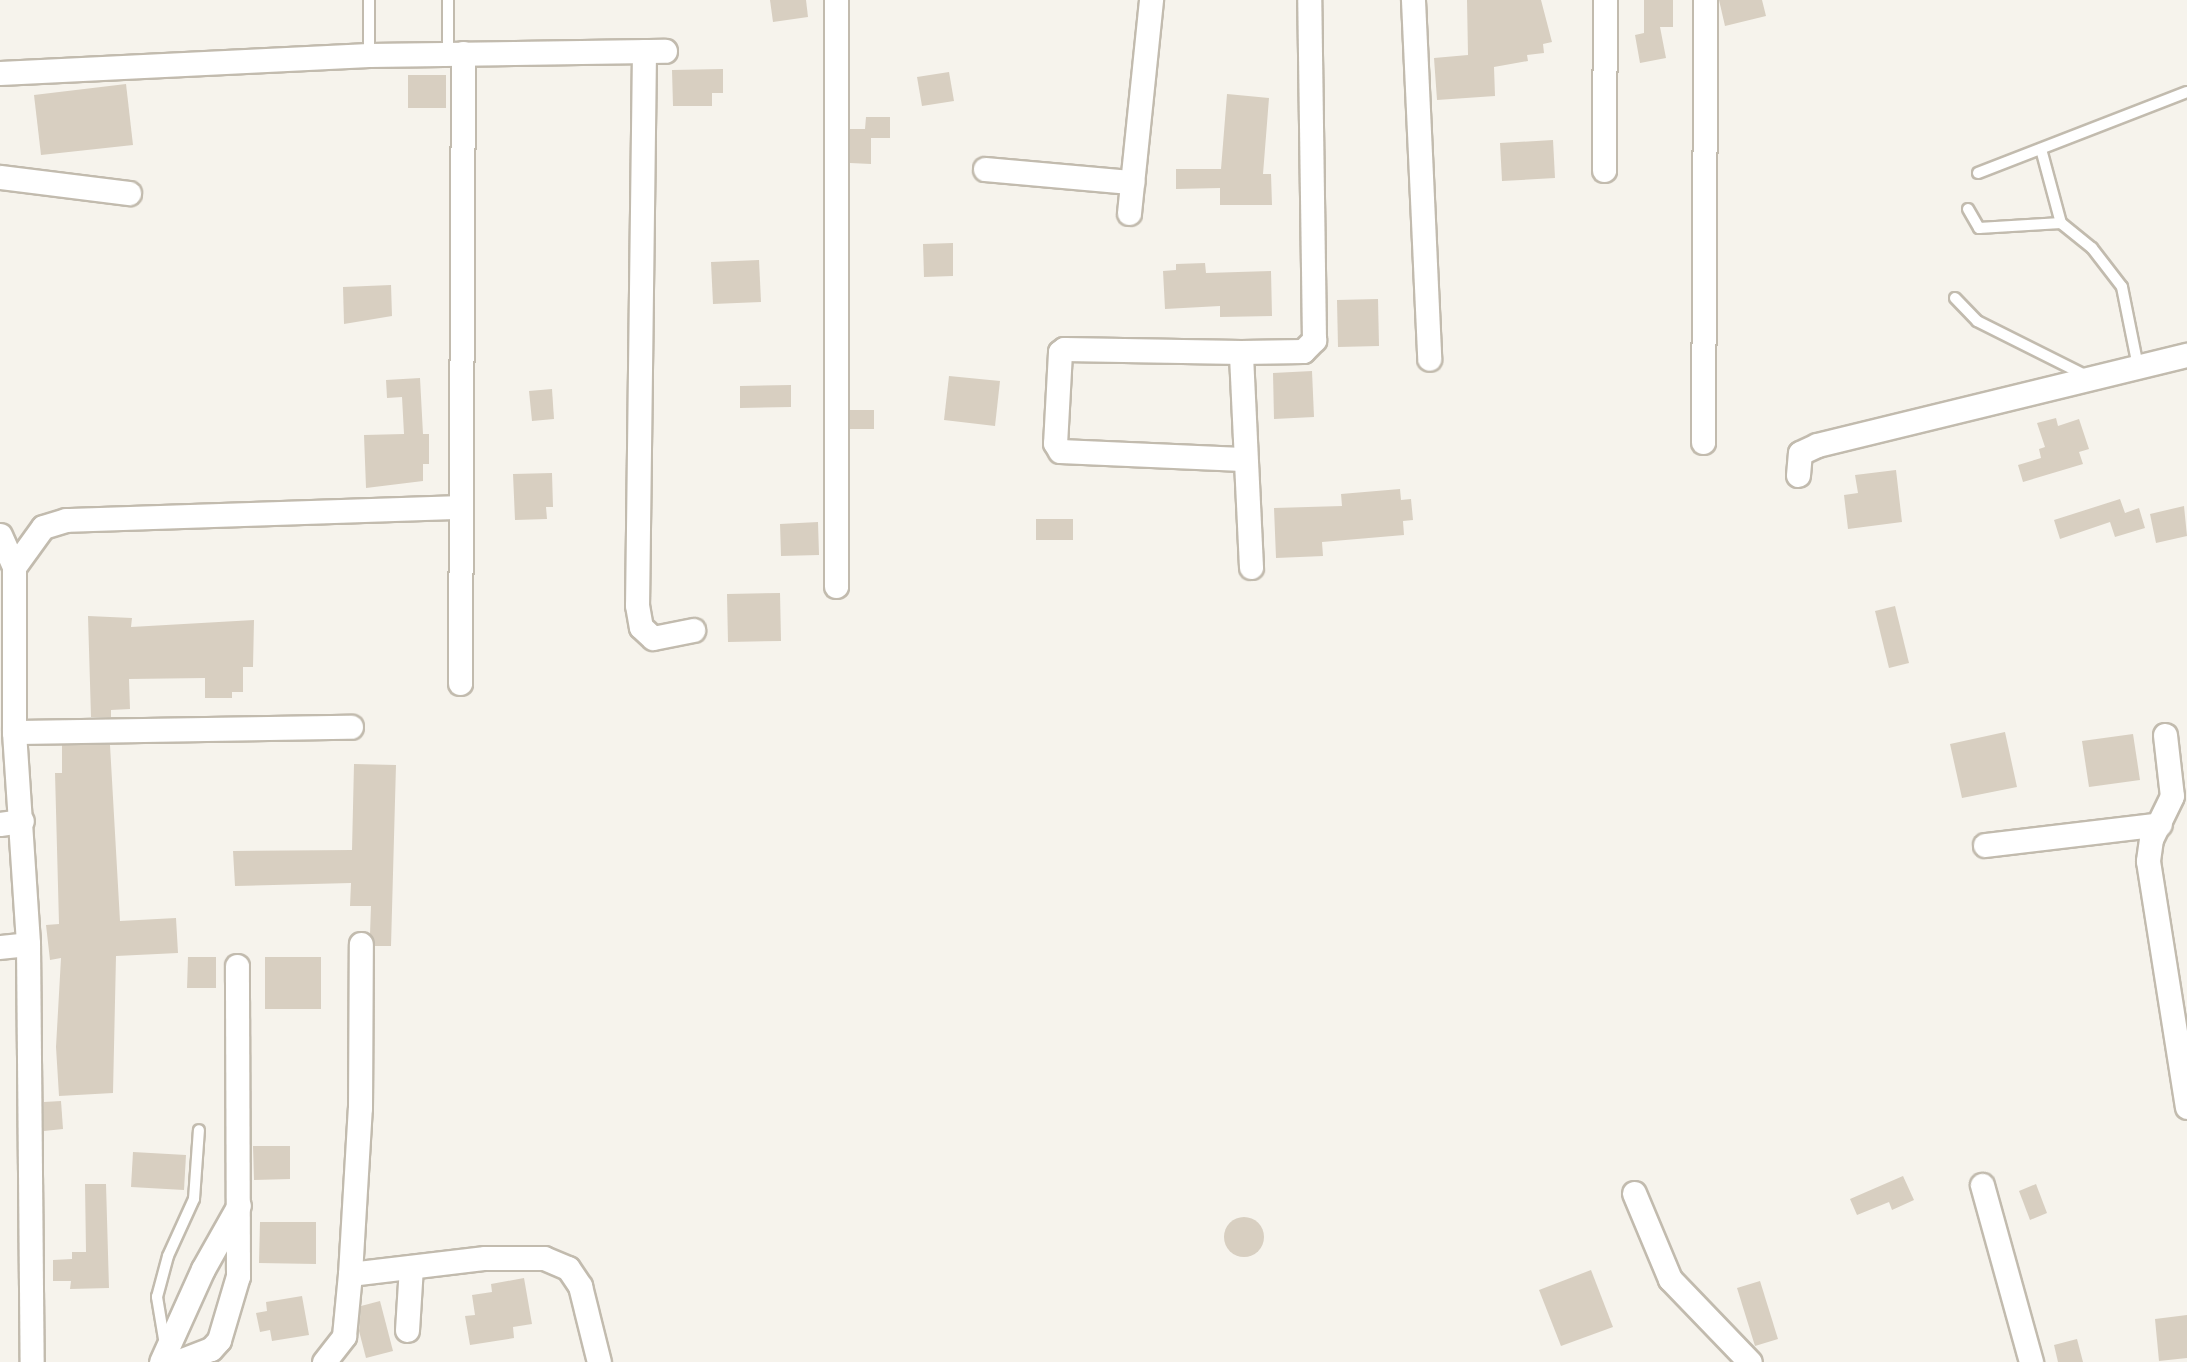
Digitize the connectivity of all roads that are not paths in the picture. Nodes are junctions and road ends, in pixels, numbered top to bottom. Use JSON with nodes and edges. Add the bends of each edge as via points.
{"nodes":[{"id":1,"x":369,"y":0,"type":"edge"},
{"id":2,"x":448,"y":0,"type":"edge"},
{"id":3,"x":836,"y":0,"type":"edge"},
{"id":4,"x":1152,"y":0,"type":"edge"},
{"id":5,"x":1308,"y":0,"type":"edge"},
{"id":6,"x":1413,"y":0,"type":"edge"},
{"id":7,"x":1605,"y":0,"type":"edge"},
{"id":8,"x":1705,"y":0,"type":"edge"},
{"id":9,"x":456,"y":53,"type":"junction"},
{"id":10,"x":369,"y":55,"type":"junction"},
{"id":11,"x":0,"y":73,"type":"edge"},
{"id":12,"x":2187,"y":92,"type":"edge"},
{"id":13,"x":2040,"y":149,"type":"junction"},
{"id":14,"x":985,"y":169,"type":"dead end"},
{"id":15,"x":1604,"y":170,"type":"dead end"},
{"id":16,"x":1978,"y":173,"type":"dead end"},
{"id":17,"x":0,"y":177,"type":"edge"},
{"id":18,"x":1132,"y":182,"type":"junction"},
{"id":19,"x":129,"y":193,"type":"dead end"},
{"id":20,"x":1968,"y":209,"type":"dead end"},
{"id":21,"x":1129,"y":213,"type":"dead end"},
{"id":22,"x":2061,"y":223,"type":"junction"},
{"id":23,"x":1955,"y":298,"type":"dead end"},
{"id":24,"x":1241,"y":352,"type":"junction"},
{"id":25,"x":2187,"y":355,"type":"edge"},
{"id":26,"x":1429,"y":359,"type":"dead end"},
{"id":27,"x":2138,"y":366,"type":"junction"},
{"id":28,"x":2091,"y":378,"type":"junction"},
{"id":29,"x":1703,"y":443,"type":"dead end"},
{"id":30,"x":1242,"y":459,"type":"junction"},
{"id":31,"x":1798,"y":475,"type":"dead end"},
{"id":32,"x":458,"y":507,"type":"junction"},
{"id":33,"x":0,"y":535,"type":"edge"},
{"id":34,"x":14,"y":567,"type":"junction"},
{"id":35,"x":1251,"y":567,"type":"dead end"},
{"id":36,"x":836,"y":586,"type":"dead end"},
{"id":37,"x":693,"y":630,"type":"dead end"},
{"id":38,"x":460,"y":683,"type":"dead end"},
{"id":39,"x":351,"y":727,"type":"dead end"},
{"id":40,"x":14,"y":732,"type":"junction"},
{"id":41,"x":2165,"y":735,"type":"dead end"},
{"id":42,"x":11,"y":822,"type":"edge"},
{"id":43,"x":2160,"y":824,"type":"junction"},
{"id":44,"x":1985,"y":845,"type":"dead end"},
{"id":45,"x":28,"y":944,"type":"junction"},
{"id":46,"x":361,"y":944,"type":"dead end"},
{"id":47,"x":0,"y":947,"type":"edge"},
{"id":48,"x":237,"y":966,"type":"dead end"},
{"id":49,"x":2187,"y":1107,"type":"edge"},
{"id":50,"x":199,"y":1130,"type":"dead end"},
{"id":51,"x":1982,"y":1185,"type":"dead end"},
{"id":52,"x":1634,"y":1193,"type":"dead end"},
{"id":53,"x":239,"y":1205,"type":"junction"},
{"id":54,"x":411,"y":1267,"type":"junction"},
{"id":55,"x":350,"y":1274,"type":"junction"},
{"id":56,"x":407,"y":1330,"type":"dead end"},
{"id":57,"x":168,"y":1358,"type":"edge"},
{"id":58,"x":32,"y":1362,"type":"edge"},
{"id":59,"x":324,"y":1362,"type":"edge"},
{"id":60,"x":599,"y":1362,"type":"edge"},
{"id":61,"x":1750,"y":1362,"type":"edge"},
{"id":62,"x":2031,"y":1362,"type":"edge"}],
"edges":[{"from":1,"to":10,"type":"lane"},
{"from":2,"to":9,"type":"lane"},
{"from":3,"to":36,"type":"street"},
{"from":4,"to":18,"type":"street"},
{"from":5,"to":24,"type":"street","via":[[1314,340],[1303,351]]},
{"from":6,"to":26,"type":"street"},
{"from":7,"to":15,"type":"street"},
{"from":8,"to":29,"type":"street"},
{"from":9,"to":10,"type":"street"},
{"from":9,"to":32,"type":"street"},
{"from":9,"to":37,"type":"street","via":[[654,51],[637,605],[641,627],[653,638]]},
{"from":10,"to":11,"type":"street"},
{"from":12,"to":13,"type":"lane"},
{"from":13,"to":16,"type":"lane"},
{"from":13,"to":22,"type":"lane"},
{"from":14,"to":18,"type":"street"},
{"from":17,"to":19,"type":"street"},
{"from":18,"to":21,"type":"street"},
{"from":20,"to":22,"type":"lane","via":[[1979,228]]},
{"from":22,"to":27,"type":"lane","via":[[2092,248],[2122,287]]},
{"from":23,"to":28,"type":"lane","via":[[1977,321]]},
{"from":24,"to":30,"type":"street"},
{"from":24,"to":30,"type":"street","via":[[1065,349],[1060,352],[1055,443],[1060,451]]},
{"from":25,"to":27,"type":"street"},
{"from":27,"to":28,"type":"street"},
{"from":28,"to":31,"type":"street","via":[[1817,445],[1800,453]]},
{"from":30,"to":35,"type":"street"},
{"from":32,"to":34,"type":"street","via":[[66,520],[43,527]]},
{"from":32,"to":38,"type":"street"},
{"from":33,"to":34,"type":"street"},
{"from":34,"to":40,"type":"street"},
{"from":39,"to":40,"type":"street"},
{"from":40,"to":42,"type":"street"},
{"from":41,"to":43,"type":"street","via":[[2172,796]]},
{"from":42,"to":45,"type":"street"},
{"from":43,"to":44,"type":"street"},
{"from":43,"to":49,"type":"street","via":[[2148,861]]},
{"from":45,"to":47,"type":"street"},
{"from":45,"to":58,"type":"street"},
{"from":46,"to":55,"type":"street","via":[[360,1108]]},
{"from":48,"to":53,"type":"street"},
{"from":50,"to":57,"type":"lane","via":[[194,1199],[168,1256],[157,1297]]},
{"from":51,"to":62,"type":"street"},
{"from":52,"to":61,"type":"street","via":[[1670,1279]]},
{"from":53,"to":57,"type":"street"},
{"from":53,"to":57,"type":"street","via":[[238,1276],[227,1324],[211,1349]]},
{"from":54,"to":55,"type":"street"},
{"from":54,"to":56,"type":"street"},
{"from":54,"to":60,"type":"street","via":[[517,1257],[544,1258],[568,1268],[580,1286]]},
{"from":55,"to":59,"type":"street","via":[[344,1336]]}]}
